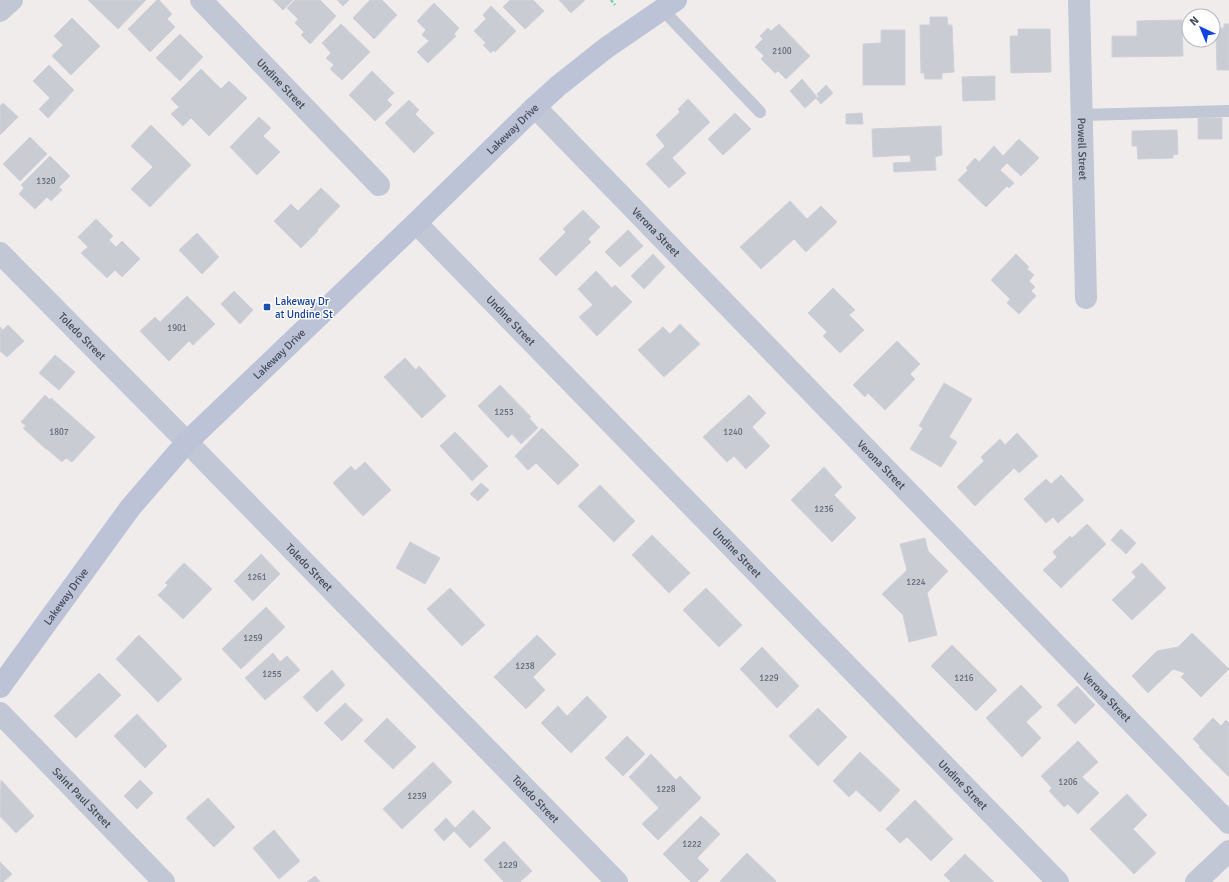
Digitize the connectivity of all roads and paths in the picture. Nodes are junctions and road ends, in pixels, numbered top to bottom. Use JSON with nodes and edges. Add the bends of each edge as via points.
{"nodes":[{"id":1,"x":12,"y":0,"type":"edge"},
{"id":2,"x":201,"y":0,"type":"edge"},
{"id":3,"x":611,"y":0,"type":"edge"},
{"id":4,"x":1079,"y":0,"type":"edge"},
{"id":5,"x":615,"y":5,"type":"dead end"},
{"id":6,"x":669,"y":5,"type":"edge"},
{"id":7,"x":0,"y":11,"type":"edge"},
{"id":8,"x":534,"y":107,"type":"junction"},
{"id":9,"x":1229,"y":111,"type":"edge"},
{"id":10,"x":760,"y":112,"type":"dead end"},
{"id":11,"x":1082,"y":115,"type":"junction"},
{"id":12,"x":379,"y":185,"type":"dead end"},
{"id":13,"x":416,"y":223,"type":"junction"},
{"id":14,"x":0,"y":253,"type":"edge"},
{"id":15,"x":1086,"y":298,"type":"dead end"},
{"id":16,"x":187,"y":442,"type":"junction"},
{"id":17,"x":0,"y":687,"type":"edge"},
{"id":18,"x":0,"y":713,"type":"edge"},
{"id":19,"x":1229,"y":823,"type":"edge"},
{"id":20,"x":1229,"y":851,"type":"edge"},
{"id":21,"x":164,"y":882,"type":"edge"},
{"id":22,"x":617,"y":882,"type":"edge"},
{"id":23,"x":1058,"y":882,"type":"edge"},
{"id":24,"x":1196,"y":882,"type":"edge"}],
"edges":[{"from":1,"to":7,"type":"street"},
{"from":2,"to":12,"type":"street","name":"Undine Street"},
{"from":3,"to":5,"type":"path"},
{"from":4,"to":11,"type":"street","name":"Powell Street"},
{"from":6,"to":8,"type":"main road","name":"Lakeway Drive","via":[[606,48]]},
{"from":6,"to":10,"type":"lane"},
{"from":8,"to":13,"type":"main road","name":"Lakeway Drive"},
{"from":8,"to":19,"type":"street","name":"Verona Street"},
{"from":9,"to":11,"type":"lane"},
{"from":11,"to":15,"type":"street","name":"Powell Street"},
{"from":13,"to":16,"type":"main road","name":"Lakeway Drive"},
{"from":13,"to":23,"type":"street","name":"Undine Street"},
{"from":14,"to":16,"type":"street","name":"Toledo Street"},
{"from":16,"to":17,"type":"main road","name":"Lakeway Drive","via":[[130,508]]},
{"from":16,"to":22,"type":"street","name":"Toledo Street"},
{"from":18,"to":21,"type":"street","name":"Saint Paul Street"},
{"from":20,"to":24,"type":"street"}]}
